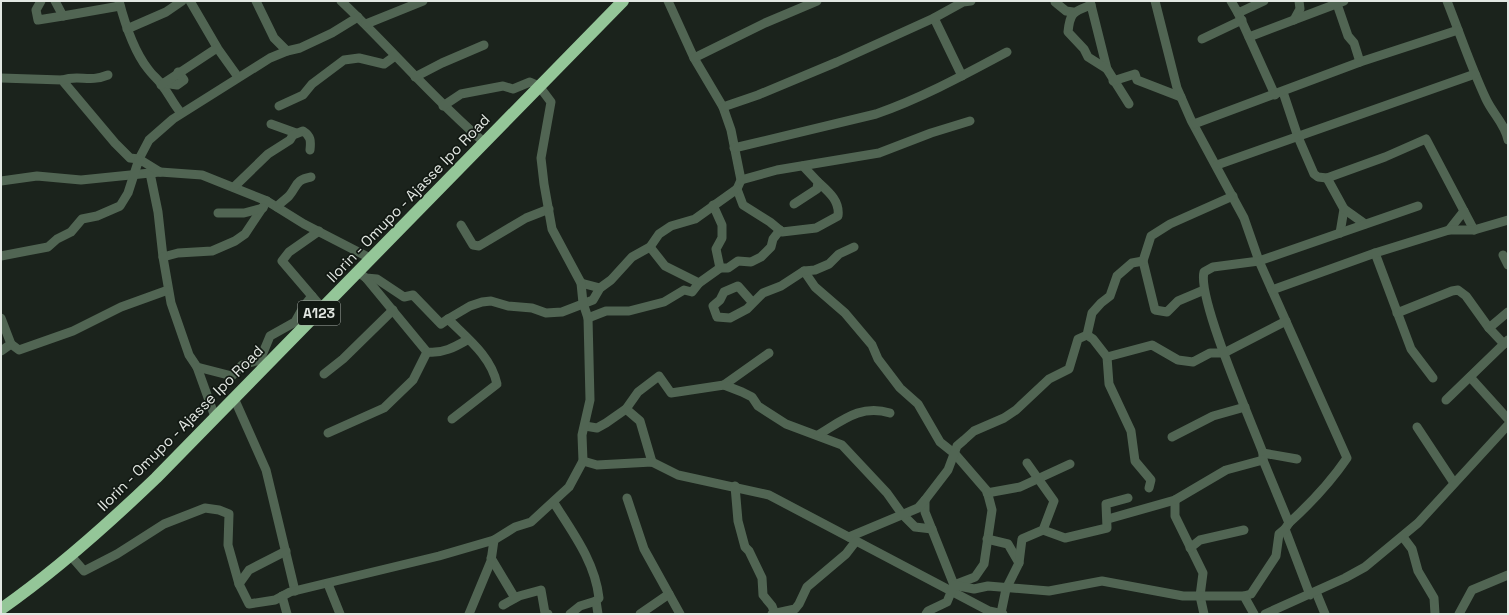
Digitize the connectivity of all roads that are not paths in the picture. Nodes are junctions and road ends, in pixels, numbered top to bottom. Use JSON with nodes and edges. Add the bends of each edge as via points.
{"nodes":[{"id":1,"x":41,"y":1,"type":"edge"},
{"id":2,"x":55,"y":1,"type":"edge"},
{"id":3,"x":182,"y":1,"type":"edge"},
{"id":4,"x":190,"y":1,"type":"edge"},
{"id":5,"x":256,"y":1,"type":"edge"},
{"id":6,"x":341,"y":1,"type":"edge"},
{"id":7,"x":423,"y":1,"type":"edge"},
{"id":8,"x":623,"y":1,"type":"edge"},
{"id":9,"x":668,"y":1,"type":"edge"},
{"id":10,"x":817,"y":1,"type":"edge"},
{"id":11,"x":972,"y":1,"type":"edge"},
{"id":12,"x":1155,"y":1,"type":"edge"},
{"id":13,"x":1231,"y":1,"type":"edge"},
{"id":14,"x":1264,"y":1,"type":"edge"},
{"id":15,"x":1299,"y":1,"type":"edge"},
{"id":16,"x":1447,"y":1,"type":"edge"},
{"id":17,"x":1055,"y":2,"type":"dead end"},
{"id":18,"x":1341,"y":2,"type":"edge"},
{"id":19,"x":120,"y":3,"type":"edge"},
{"id":20,"x":1091,"y":3,"type":"edge"},
{"id":21,"x":1073,"y":12,"type":"junction"},
{"id":22,"x":62,"y":16,"type":"junction"},
{"id":23,"x":1240,"y":16,"type":"junction"},
{"id":24,"x":358,"y":17,"type":"junction"},
{"id":25,"x":934,"y":18,"type":"junction"},
{"id":26,"x":1294,"y":20,"type":"junction"},
{"id":27,"x":366,"y":24,"type":"junction"},
{"id":28,"x":127,"y":29,"type":"junction"},
{"id":29,"x":1458,"y":30,"type":"junction"},
{"id":30,"x":1249,"y":37,"type":"junction"},
{"id":31,"x":1202,"y":39,"type":"dead end"},
{"id":32,"x":484,"y":45,"type":"dead end"},
{"id":33,"x":218,"y":48,"type":"junction"},
{"id":34,"x":287,"y":51,"type":"junction"},
{"id":35,"x":1007,"y":52,"type":"dead end"},
{"id":36,"x":395,"y":56,"type":"junction"},
{"id":37,"x":694,"y":58,"type":"junction"},
{"id":38,"x":1360,"y":62,"type":"junction"},
{"id":39,"x":1107,"y":69,"type":"junction"},
{"id":40,"x":1475,"y":74,"type":"junction"},
{"id":41,"x":108,"y":75,"type":"dead end"},
{"id":42,"x":962,"y":76,"type":"junction"},
{"id":43,"x":238,"y":77,"type":"junction"},
{"id":44,"x":1,"y":78,"type":"edge"},
{"id":45,"x":415,"y":78,"type":"junction"},
{"id":46,"x":62,"y":80,"type":"junction"},
{"id":47,"x":1113,"y":81,"type":"junction"},
{"id":48,"x":162,"y":84,"type":"junction"},
{"id":49,"x":539,"y":86,"type":"junction"},
{"id":50,"x":1279,"y":93,"type":"junction"},
{"id":51,"x":1182,"y":97,"type":"junction"},
{"id":52,"x":1129,"y":104,"type":"dead end"},
{"id":53,"x":279,"y":106,"type":"dead end"},
{"id":54,"x":443,"y":106,"type":"junction"},
{"id":55,"x":723,"y":107,"type":"junction"},
{"id":56,"x":182,"y":114,"type":"junction"},
{"id":57,"x":970,"y":120,"type":"dead end"},
{"id":58,"x":271,"y":124,"type":"dead end"},
{"id":59,"x":1194,"y":124,"type":"junction"},
{"id":60,"x":296,"y":133,"type":"junction"},
{"id":61,"x":1298,"y":137,"type":"junction"},
{"id":62,"x":1508,"y":140,"type":"edge"},
{"id":63,"x":484,"y":143,"type":"junction"},
{"id":64,"x":734,"y":148,"type":"junction"},
{"id":65,"x":310,"y":150,"type":"dead end"},
{"id":66,"x":139,"y":159,"type":"junction"},
{"id":67,"x":1217,"y":165,"type":"junction"},
{"id":68,"x":803,"y":166,"type":"junction"},
{"id":69,"x":160,"y":172,"type":"junction"},
{"id":70,"x":150,"y":173,"type":"junction"},
{"id":71,"x":134,"y":174,"type":"junction"},
{"id":72,"x":311,"y":177,"type":"dead end"},
{"id":73,"x":1328,"y":178,"type":"junction"},
{"id":74,"x":1,"y":181,"type":"edge"},
{"id":75,"x":818,"y":182,"type":"junction"},
{"id":76,"x":739,"y":185,"type":"junction"},
{"id":77,"x":234,"y":187,"type":"junction"},
{"id":78,"x":1233,"y":196,"type":"junction"},
{"id":79,"x":794,"y":204,"type":"dead end"},
{"id":80,"x":265,"y":205,"type":"junction"},
{"id":81,"x":713,"y":205,"type":"junction"},
{"id":82,"x":1418,"y":206,"type":"dead end"},
{"id":83,"x":277,"y":207,"type":"junction"},
{"id":84,"x":548,"y":209,"type":"junction"},
{"id":85,"x":1344,"y":209,"type":"junction"},
{"id":86,"x":1464,"y":211,"type":"junction"},
{"id":87,"x":218,"y":212,"type":"dead end"},
{"id":88,"x":1508,"y":220,"type":"edge"},
{"id":89,"x":1365,"y":224,"type":"junction"},
{"id":90,"x":461,"y":225,"type":"dead end"},
{"id":91,"x":780,"y":230,"type":"junction"},
{"id":92,"x":1449,"y":230,"type":"junction"},
{"id":93,"x":1474,"y":230,"type":"junction"},
{"id":94,"x":319,"y":232,"type":"junction"},
{"id":95,"x":1340,"y":233,"type":"junction"},
{"id":96,"x":650,"y":247,"type":"junction"},
{"id":97,"x":854,"y":247,"type":"dead end"},
{"id":98,"x":1375,"y":253,"type":"junction"},
{"id":99,"x":1503,"y":255,"type":"dead end"},
{"id":100,"x":1,"y":256,"type":"edge"},
{"id":101,"x":163,"y":257,"type":"junction"},
{"id":102,"x":370,"y":258,"type":"junction"},
{"id":103,"x":1143,"y":261,"type":"junction"},
{"id":104,"x":1259,"y":261,"type":"junction"},
{"id":105,"x":1508,"y":265,"type":"edge"},
{"id":106,"x":720,"y":268,"type":"junction"},
{"id":107,"x":804,"y":271,"type":"junction"},
{"id":108,"x":362,"y":275,"type":"junction"},
{"id":109,"x":580,"y":283,"type":"junction"},
{"id":110,"x":700,"y":283,"type":"junction"},
{"id":111,"x":600,"y":288,"type":"junction"},
{"id":112,"x":168,"y":290,"type":"junction"},
{"id":113,"x":1204,"y":290,"type":"junction"},
{"id":114,"x":1272,"y":290,"type":"junction"},
{"id":115,"x":312,"y":296,"type":"junction"},
{"id":116,"x":583,"y":303,"type":"junction"},
{"id":117,"x":753,"y":303,"type":"dead end"},
{"id":118,"x":323,"y":309,"type":"junction"},
{"id":119,"x":393,"y":310,"type":"junction"},
{"id":120,"x":1508,"y":312,"type":"edge"},
{"id":121,"x":1397,"y":313,"type":"junction"},
{"id":122,"x":1,"y":318,"type":"edge"},
{"id":123,"x":588,"y":318,"type":"junction"},
{"id":124,"x":448,"y":319,"type":"junction"},
{"id":125,"x":1286,"y":321,"type":"junction"},
{"id":126,"x":1490,"y":328,"type":"junction"},
{"id":127,"x":1087,"y":335,"type":"junction"},
{"id":128,"x":467,"y":340,"type":"junction"},
{"id":129,"x":1506,"y":342,"type":"edge"},
{"id":130,"x":11,"y":344,"type":"junction"},
{"id":131,"x":1,"y":351,"type":"edge"},
{"id":132,"x":428,"y":352,"type":"junction"},
{"id":133,"x":769,"y":353,"type":"dead end"},
{"id":134,"x":1224,"y":353,"type":"junction"},
{"id":135,"x":1107,"y":357,"type":"junction"},
{"id":136,"x":262,"y":363,"type":"junction"},
{"id":137,"x":197,"y":367,"type":"junction"},
{"id":138,"x":324,"y":374,"type":"dead end"},
{"id":139,"x":1470,"y":377,"type":"junction"},
{"id":140,"x":1433,"y":378,"type":"dead end"},
{"id":141,"x":724,"y":385,"type":"junction"},
{"id":142,"x":234,"y":398,"type":"junction"},
{"id":143,"x":1446,"y":400,"type":"dead end"},
{"id":144,"x":1245,"y":407,"type":"junction"},
{"id":145,"x":626,"y":409,"type":"junction"},
{"id":146,"x":890,"y":413,"type":"dead end"},
{"id":147,"x":216,"y":417,"type":"junction"},
{"id":148,"x":1508,"y":419,"type":"edge"},
{"id":149,"x":452,"y":420,"type":"dead end"},
{"id":150,"x":584,"y":426,"type":"junction"},
{"id":151,"x":1508,"y":426,"type":"edge"},
{"id":152,"x":1417,"y":428,"type":"dead end"},
{"id":153,"x":328,"y":433,"type":"dead end"},
{"id":154,"x":818,"y":434,"type":"junction"},
{"id":155,"x":1172,"y":437,"type":"dead end"},
{"id":156,"x":955,"y":454,"type":"junction"},
{"id":157,"x":1263,"y":457,"type":"junction"},
{"id":158,"x":1297,"y":459,"type":"dead end"},
{"id":159,"x":583,"y":461,"type":"junction"},
{"id":160,"x":652,"y":462,"type":"junction"},
{"id":161,"x":1027,"y":463,"type":"dead end"},
{"id":162,"x":1070,"y":464,"type":"dead end"},
{"id":163,"x":1038,"y":478,"type":"junction"},
{"id":164,"x":1454,"y":483,"type":"junction"},
{"id":165,"x":734,"y":486,"type":"junction"},
{"id":166,"x":1149,"y":488,"type":"dead end"},
{"id":167,"x":987,"y":493,"type":"junction"},
{"id":168,"x":626,"y":498,"type":"dead end"},
{"id":169,"x":1128,"y":498,"type":"dead end"},
{"id":170,"x":926,"y":500,"type":"junction"},
{"id":171,"x":1174,"y":500,"type":"junction"},
{"id":172,"x":554,"y":503,"type":"junction"},
{"id":173,"x":902,"y":514,"type":"junction"},
{"id":174,"x":1108,"y":519,"type":"junction"},
{"id":175,"x":1287,"y":526,"type":"junction"},
{"id":176,"x":932,"y":530,"type":"junction"},
{"id":177,"x":1043,"y":530,"type":"junction"},
{"id":178,"x":1244,"y":530,"type":"dead end"},
{"id":179,"x":1403,"y":537,"type":"junction"},
{"id":180,"x":853,"y":539,"type":"junction"},
{"id":181,"x":987,"y":539,"type":"junction"},
{"id":182,"x":494,"y":540,"type":"junction"},
{"id":183,"x":1190,"y":548,"type":"junction"},
{"id":184,"x":286,"y":551,"type":"junction"},
{"id":185,"x":71,"y":556,"type":"junction"},
{"id":186,"x":491,"y":558,"type":"junction"},
{"id":187,"x":1019,"y":563,"type":"junction"},
{"id":188,"x":1508,"y":575,"type":"edge"},
{"id":189,"x":239,"y":584,"type":"junction"},
{"id":190,"x":328,"y":584,"type":"junction"},
{"id":191,"x":954,"y":588,"type":"junction"},
{"id":192,"x":1006,"y":589,"type":"junction"},
{"id":193,"x":295,"y":591,"type":"junction"},
{"id":194,"x":1313,"y":593,"type":"junction"},
{"id":195,"x":669,"y":594,"type":"junction"},
{"id":196,"x":282,"y":596,"type":"junction"},
{"id":197,"x":1200,"y":596,"type":"junction"},
{"id":198,"x":1244,"y":596,"type":"junction"},
{"id":199,"x":515,"y":598,"type":"junction"},
{"id":200,"x":596,"y":601,"type":"junction"},
{"id":201,"x":503,"y":605,"type":"dead end"},
{"id":202,"x":1,"y":609,"type":"edge"},
{"id":203,"x":988,"y":612,"type":"edge"},
{"id":204,"x":287,"y":614,"type":"edge"},
{"id":205,"x":340,"y":614,"type":"edge"},
{"id":206,"x":469,"y":614,"type":"edge"},
{"id":207,"x":548,"y":614,"type":"edge"},
{"id":208,"x":570,"y":614,"type":"edge"},
{"id":209,"x":598,"y":614,"type":"edge"},
{"id":210,"x":640,"y":614,"type":"edge"},
{"id":211,"x":680,"y":614,"type":"edge"},
{"id":212,"x":774,"y":614,"type":"edge"},
{"id":213,"x":926,"y":614,"type":"edge"},
{"id":214,"x":1002,"y":614,"type":"edge"},
{"id":215,"x":1204,"y":614,"type":"edge"},
{"id":216,"x":1254,"y":614,"type":"edge"},
{"id":217,"x":1265,"y":614,"type":"edge"},
{"id":218,"x":1325,"y":614,"type":"edge"},
{"id":219,"x":1435,"y":614,"type":"edge"},
{"id":220,"x":1459,"y":614,"type":"edge"}],
"edges":[{"from":1,"to":22,"type":"street","via":[[36,10],[38,20]]},
{"from":2,"to":22,"type":"street"},
{"from":3,"to":28,"type":"street","via":[[166,12]]},
{"from":4,"to":33,"type":"street"},
{"from":5,"to":34,"type":"street","via":[[274,38]]},
{"from":6,"to":24,"type":"street"},
{"from":7,"to":27,"type":"street"},
{"from":8,"to":49,"type":"highway","name":"Ilorin - Omupo - Ajasse Ipo Road","number":"A123"},
{"from":9,"to":37,"type":"street"},
{"from":10,"to":37,"type":"street","via":[[764,23]]},
{"from":11,"to":25,"type":"street","via":[[963,2]]},
{"from":12,"to":51,"type":"street","via":[[1177,88]]},
{"from":13,"to":23,"type":"street"},
{"from":14,"to":23,"type":"street"},
{"from":15,"to":26,"type":"street","via":[[1300,9]]},
{"from":16,"to":29,"type":"street"},
{"from":17,"to":21,"type":"street","via":[[1066,11]]},
{"from":18,"to":26,"type":"street"},
{"from":18,"to":38,"type":"street","via":[[1348,36],[1354,43]]},
{"from":19,"to":22,"type":"street"},
{"from":19,"to":28,"type":"street"},
{"from":20,"to":21,"type":"street"},
{"from":20,"to":39,"type":"street"},
{"from":21,"to":39,"type":"street","via":[[1068,32],[1088,57]]},
{"from":23,"to":30,"type":"street"},
{"from":23,"to":31,"type":"street"},
{"from":24,"to":27,"type":"street"},
{"from":24,"to":34,"type":"street","via":[[332,33],[300,48]]},
{"from":25,"to":42,"type":"street"},
{"from":25,"to":55,"type":"street","via":[[838,62]]},
{"from":26,"to":30,"type":"street"},
{"from":27,"to":36,"type":"street"},
{"from":28,"to":48,"type":"street","via":[[138,55]]},
{"from":29,"to":38,"type":"street"},
{"from":29,"to":40,"type":"street"},
{"from":30,"to":50,"type":"street"},
{"from":32,"to":45,"type":"street"},
{"from":33,"to":43,"type":"street"},
{"from":33,"to":48,"type":"street"},
{"from":34,"to":43,"type":"street"},
{"from":35,"to":42,"type":"street"},
{"from":36,"to":45,"type":"street"},
{"from":36,"to":53,"type":"street","via":[[384,64],[359,58],[344,60],[302,94]]},
{"from":37,"to":55,"type":"street"},
{"from":38,"to":50,"type":"street"},
{"from":39,"to":47,"type":"street"},
{"from":40,"to":61,"type":"street"},
{"from":40,"to":62,"type":"street","via":[[1490,107],[1506,130]]},
{"from":41,"to":46,"type":"street","via":[[90,80],[73,76]]},
{"from":42,"to":64,"type":"street","via":[[916,99],[876,114]]},
{"from":43,"to":56,"type":"street"},
{"from":44,"to":46,"type":"street"},
{"from":45,"to":54,"type":"street"},
{"from":46,"to":66,"type":"street","via":[[115,143],[130,158]]},
{"from":47,"to":51,"type":"street","via":[[1135,74],[1137,80]]},
{"from":47,"to":52,"type":"street","via":[[1124,93]]},
{"from":48,"to":56,"type":"street"},
{"from":49,"to":54,"type":"street","via":[[530,82],[513,89],[503,86],[487,88],[461,94]]},
{"from":49,"to":63,"type":"highway","name":"Ilorin - Omupo - Ajasse Ipo Road","number":"A123"},
{"from":49,"to":84,"type":"street","via":[[551,102],[541,158]]},
{"from":50,"to":59,"type":"street"},
{"from":50,"to":61,"type":"street"},
{"from":51,"to":59,"type":"street"},
{"from":54,"to":63,"type":"street"},
{"from":55,"to":64,"type":"street"},
{"from":56,"to":66,"type":"street","via":[[156,132]]},
{"from":57,"to":68,"type":"street","via":[[931,132],[879,153]]},
{"from":58,"to":60,"type":"street"},
{"from":59,"to":67,"type":"street"},
{"from":60,"to":65,"type":"street","via":[[303,131],[308,134],[311,141]]},
{"from":60,"to":77,"type":"street","via":[[268,154]]},
{"from":61,"to":67,"type":"street"},
{"from":61,"to":73,"type":"street","via":[[1314,174]]},
{"from":63,"to":102,"type":"highway","name":"Ilorin - Omupo - Ajasse Ipo Road","number":"A123"},
{"from":64,"to":76,"type":"street"},
{"from":66,"to":69,"type":"street"},
{"from":66,"to":71,"type":"street"},
{"from":67,"to":78,"type":"street"},
{"from":68,"to":75,"type":"street"},
{"from":68,"to":76,"type":"street","via":[[777,170]]},
{"from":69,"to":70,"type":"street"},
{"from":69,"to":77,"type":"street","via":[[202,175]]},
{"from":70,"to":71,"type":"street"},
{"from":70,"to":101,"type":"street"},
{"from":71,"to":74,"type":"street","via":[[81,180],[37,176]]},
{"from":71,"to":100,"type":"street","via":[[128,193],[120,206],[97,216],[82,219],[71,232],[48,247]]},
{"from":72,"to":83,"type":"street","via":[[301,179]]},
{"from":73,"to":85,"type":"street"},
{"from":73,"to":86,"type":"street","via":[[1426,139]]},
{"from":75,"to":79,"type":"street","via":[[817,189]]},
{"from":75,"to":91,"type":"street","via":[[833,195],[838,216],[816,228]]},
{"from":76,"to":81,"type":"street"},
{"from":76,"to":91,"type":"street","via":[[743,205]]},
{"from":77,"to":80,"type":"street"},
{"from":78,"to":103,"type":"street","via":[[1170,224],[1151,236]]},
{"from":78,"to":104,"type":"street","via":[[1244,218]]},
{"from":80,"to":83,"type":"street"},
{"from":80,"to":87,"type":"street","via":[[244,213]]},
{"from":80,"to":101,"type":"street","via":[[245,234],[235,241],[212,251],[178,253]]},
{"from":81,"to":96,"type":"street","via":[[695,218],[665,229]]},
{"from":81,"to":106,"type":"street","via":[[722,225],[722,238],[716,249]]},
{"from":82,"to":89,"type":"street"},
{"from":83,"to":94,"type":"street"},
{"from":84,"to":90,"type":"street","via":[[526,218],[479,246],[473,245]]},
{"from":84,"to":109,"type":"street","via":[[552,228]]},
{"from":85,"to":89,"type":"street"},
{"from":85,"to":95,"type":"street"},
{"from":86,"to":92,"type":"street"},
{"from":86,"to":93,"type":"street"},
{"from":88,"to":93,"type":"street"},
{"from":89,"to":95,"type":"street"},
{"from":91,"to":106,"type":"street","via":[[771,247],[761,257],[751,262],[738,261],[728,268]]},
{"from":92,"to":93,"type":"street"},
{"from":92,"to":98,"type":"street"},
{"from":94,"to":102,"type":"street"},
{"from":94,"to":115,"type":"street","via":[[290,252],[282,261]]},
{"from":95,"to":104,"type":"street"},
{"from":96,"to":110,"type":"street","via":[[665,266]]},
{"from":96,"to":111,"type":"street","via":[[632,258]]},
{"from":97,"to":107,"type":"street","via":[[839,254],[829,264]]},
{"from":98,"to":114,"type":"street"},
{"from":98,"to":121,"type":"street"},
{"from":99,"to":105,"type":"street"},
{"from":101,"to":112,"type":"street"},
{"from":102,"to":108,"type":"highway","name":"Ilorin - Omupo - Ajasse Ipo Road","number":"A123"},
{"from":103,"to":113,"type":"street","via":[[1155,310],[1167,312],[1178,301]]},
{"from":103,"to":127,"type":"street","via":[[1132,263],[1117,276],[1110,296],[1092,313]]},
{"from":104,"to":113,"type":"street","via":[[1207,268],[1203,276]]},
{"from":104,"to":114,"type":"street"},
{"from":106,"to":110,"type":"street"},
{"from":107,"to":117,"type":"street","via":[[781,286],[763,293]]},
{"from":107,"to":156,"type":"street","via":[[815,287],[845,313],[872,345],[878,359],[900,388],[918,404],[940,442]]},
{"from":108,"to":118,"type":"highway","name":"Ilorin - Omupo - Ajasse Ipo Road","number":"A123"},
{"from":108,"to":119,"type":"street"},
{"from":108,"to":124,"type":"street","via":[[377,279],[404,297],[413,295],[441,324]]},
{"from":109,"to":111,"type":"street"},
{"from":109,"to":116,"type":"street"},
{"from":110,"to":123,"type":"street","via":[[692,292],[684,290],[664,302],[628,311],[606,311]]},
{"from":111,"to":116,"type":"street","via":[[593,300]]},
{"from":112,"to":130,"type":"street","via":[[121,307],[73,331],[19,350]]},
{"from":112,"to":137,"type":"street","via":[[189,355]]},
{"from":113,"to":134,"type":"street"},
{"from":114,"to":125,"type":"street"},
{"from":115,"to":118,"type":"street"},
{"from":115,"to":136,"type":"street","via":[[295,322],[270,336]]},
{"from":116,"to":123,"type":"street"},
{"from":116,"to":124,"type":"street","via":[[562,312],[546,313],[532,308],[482,302]]},
{"from":118,"to":136,"type":"highway","name":"Ilorin - Omupo - Ajasse Ipo Road","number":"A123"},
{"from":119,"to":132,"type":"street"},
{"from":119,"to":138,"type":"street"},
{"from":120,"to":126,"type":"street"},
{"from":121,"to":126,"type":"street","via":[[1458,290],[1466,296]]},
{"from":121,"to":140,"type":"street","via":[[1411,349]]},
{"from":122,"to":130,"type":"street"},
{"from":123,"to":150,"type":"street","via":[[590,400]]},
{"from":124,"to":128,"type":"street","via":[[460,328]]},
{"from":125,"to":134,"type":"street"},
{"from":125,"to":175,"type":"street","via":[[1347,458],[1327,486]]},
{"from":126,"to":129,"type":"street"},
{"from":127,"to":135,"type":"street"},
{"from":127,"to":156,"type":"street","via":[[1078,339],[1069,369],[1049,379],[1004,418],[974,431],[958,446]]},
{"from":128,"to":132,"type":"street","via":[[452,348]]},
{"from":128,"to":149,"type":"street","via":[[472,342],[495,373],[497,384]]},
{"from":129,"to":139,"type":"street"},
{"from":130,"to":131,"type":"street"},
{"from":132,"to":153,"type":"street","via":[[413,380],[384,408]]},
{"from":133,"to":141,"type":"street"},
{"from":134,"to":135,"type":"street","via":[[1210,353],[1188,362],[1174,358],[1152,345]]},
{"from":134,"to":144,"type":"street"},
{"from":135,"to":166,"type":"street","via":[[1109,384],[1131,432],[1135,461],[1151,480]]},
{"from":136,"to":137,"type":"street","via":[[242,365],[232,376]]},
{"from":136,"to":142,"type":"highway","name":"Ilorin - Omupo - Ajasse Ipo Road","number":"A123"},
{"from":137,"to":147,"type":"street"},
{"from":139,"to":143,"type":"street"},
{"from":139,"to":148,"type":"street"},
{"from":141,"to":145,"type":"street","via":[[671,393],[659,376],[638,392]]},
{"from":141,"to":154,"type":"street","via":[[752,397],[758,406],[786,424]]},
{"from":142,"to":147,"type":"highway","name":"Ilorin - Omupo - Ajasse Ipo Road","number":"A123"},
{"from":142,"to":184,"type":"street","via":[[266,470]]},
{"from":144,"to":155,"type":"street","via":[[1213,416]]},
{"from":144,"to":157,"type":"street"},
{"from":145,"to":150,"type":"street","via":[[597,428]]},
{"from":145,"to":160,"type":"street","via":[[640,421]]},
{"from":146,"to":154,"type":"street","via":[[874,409],[863,411]]},
{"from":147,"to":185,"type":"highway","name":"Ilorin - Omupo - Ajasse Ipo Road","number":"A123","via":[[134,499]]},
{"from":150,"to":159,"type":"street"},
{"from":151,"to":164,"type":"street"},
{"from":152,"to":164,"type":"street"},
{"from":154,"to":173,"type":"street","via":[[842,445],[887,493]]},
{"from":156,"to":167,"type":"street"},
{"from":156,"to":170,"type":"street","via":[[948,470]]},
{"from":157,"to":158,"type":"street"},
{"from":157,"to":171,"type":"street","via":[[1226,470]]},
{"from":157,"to":175,"type":"street"},
{"from":159,"to":160,"type":"street","via":[[597,465]]},
{"from":159,"to":172,"type":"street","via":[[569,487]]},
{"from":160,"to":165,"type":"street","via":[[678,475]]},
{"from":161,"to":163,"type":"street"},
{"from":162,"to":163,"type":"street"},
{"from":163,"to":167,"type":"street","via":[[1020,487]]},
{"from":163,"to":177,"type":"street","via":[[1054,501]]},
{"from":164,"to":179,"type":"street"},
{"from":165,"to":180,"type":"street","via":[[769,495]]},
{"from":165,"to":212,"type":"street","via":[[738,521],[745,547],[762,578],[763,594],[772,606]]},
{"from":167,"to":181,"type":"street","via":[[992,510]]},
{"from":168,"to":195,"type":"street","via":[[644,549]]},
{"from":169,"to":174,"type":"street","via":[[1106,504]]},
{"from":170,"to":173,"type":"street","via":[[918,508]]},
{"from":170,"to":176,"type":"street","via":[[925,512]]},
{"from":171,"to":174,"type":"street"},
{"from":171,"to":183,"type":"street","via":[[1175,516]]},
{"from":172,"to":182,"type":"street","via":[[531,522],[514,527]]},
{"from":172,"to":200,"type":"street","via":[[590,563],[598,588],[599,598]]},
{"from":173,"to":176,"type":"street","via":[[915,526]]},
{"from":173,"to":180,"type":"street"},
{"from":174,"to":177,"type":"street","via":[[1107,528],[1065,538]]},
{"from":175,"to":194,"type":"street"},
{"from":175,"to":198,"type":"street","via":[[1279,534],[1276,556],[1251,594]]},
{"from":176,"to":191,"type":"street"},
{"from":177,"to":187,"type":"street","via":[[1022,539]]},
{"from":178,"to":183,"type":"street","via":[[1200,540]]},
{"from":179,"to":194,"type":"street","via":[[1365,567]]},
{"from":179,"to":219,"type":"street","via":[[1412,549],[1418,572],[1434,598]]},
{"from":180,"to":191,"type":"street"},
{"from":180,"to":212,"type":"street","via":[[846,554],[807,587],[795,609]]},
{"from":181,"to":187,"type":"street","via":[[1008,544]]},
{"from":181,"to":191,"type":"street","via":[[984,564],[975,577]]},
{"from":182,"to":186,"type":"street"},
{"from":182,"to":190,"type":"street"},
{"from":183,"to":197,"type":"street","via":[[1203,573]]},
{"from":184,"to":189,"type":"street","via":[[249,570]]},
{"from":184,"to":193,"type":"street"},
{"from":185,"to":189,"type":"street","via":[[84,570],[117,554],[164,524],[205,508],[219,510],[229,514],[228,545]]},
{"from":185,"to":202,"type":"highway","name":"Ilorin - Omupo - Ajasse Ipo Road","number":"A123"},
{"from":186,"to":199,"type":"street"},
{"from":186,"to":206,"type":"street"},
{"from":187,"to":192,"type":"street"},
{"from":188,"to":220,"type":"street","via":[[1472,590]]},
{"from":189,"to":196,"type":"street","via":[[249,604],[275,600]]},
{"from":190,"to":193,"type":"street"},
{"from":190,"to":205,"type":"street"},
{"from":191,"to":192,"type":"street","via":[[974,589],[988,586]]},
{"from":191,"to":203,"type":"street"},
{"from":191,"to":213,"type":"street","via":[[947,602]]},
{"from":192,"to":197,"type":"street","via":[[1050,591],[1102,582],[1183,596]]},
{"from":192,"to":214,"type":"street"},
{"from":193,"to":196,"type":"street"},
{"from":194,"to":217,"type":"street"},
{"from":194,"to":218,"type":"street"},
{"from":195,"to":210,"type":"street"},
{"from":195,"to":211,"type":"street"},
{"from":196,"to":204,"type":"street"},
{"from":197,"to":198,"type":"street"},
{"from":197,"to":215,"type":"street"},
{"from":198,"to":216,"type":"street"},
{"from":199,"to":201,"type":"street"},
{"from":199,"to":207,"type":"street","via":[[541,590],[545,613]]},
{"from":200,"to":208,"type":"street","via":[[580,606]]},
{"from":200,"to":209,"type":"street"},
{"from":203,"to":214,"type":"street"}]}
